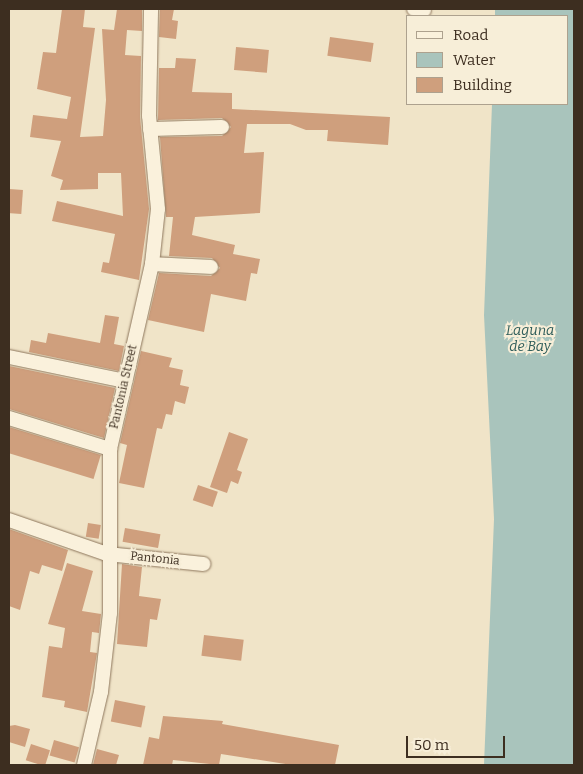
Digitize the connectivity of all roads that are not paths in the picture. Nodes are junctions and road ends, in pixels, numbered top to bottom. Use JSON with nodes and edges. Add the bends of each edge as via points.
{"nodes":[{"id":1,"x":151,"y":9,"type":"edge"},
{"id":2,"x":222,"y":127,"type":"dead end"},
{"id":3,"x":150,"y":129,"type":"junction"},
{"id":4,"x":152,"y":264,"type":"junction"},
{"id":5,"x":211,"y":267,"type":"dead end"},
{"id":6,"x":9,"y":357,"type":"edge"},
{"id":7,"x":125,"y":381,"type":"junction"},
{"id":8,"x":9,"y":418,"type":"edge"},
{"id":9,"x":110,"y":449,"type":"junction"},
{"id":10,"x":9,"y":520,"type":"edge"},
{"id":11,"x":107,"y":554,"type":"junction"},
{"id":12,"x":203,"y":564,"type":"dead end"},
{"id":13,"x":84,"y":765,"type":"edge"}],
"edges":[{"from":1,"to":3,"type":"street","name":"Pantonia Street"},
{"from":2,"to":3,"type":"street"},
{"from":3,"to":4,"type":"street","name":"Pantonia Street","via":[[158,209]]},
{"from":4,"to":5,"type":"street"},
{"from":4,"to":7,"type":"street","name":"Pantonia Street"},
{"from":6,"to":7,"type":"street"},
{"from":7,"to":9,"type":"street","name":"Pantonia Street"},
{"from":8,"to":9,"type":"street"},
{"from":9,"to":11,"type":"street","name":"Pantonia Street"},
{"from":10,"to":11,"type":"street","name":"Pantonia"},
{"from":11,"to":12,"type":"street","name":"Pantonia"},
{"from":11,"to":13,"type":"street","name":"Pantonia Street","via":[[110,613],[102,682]]}]}
